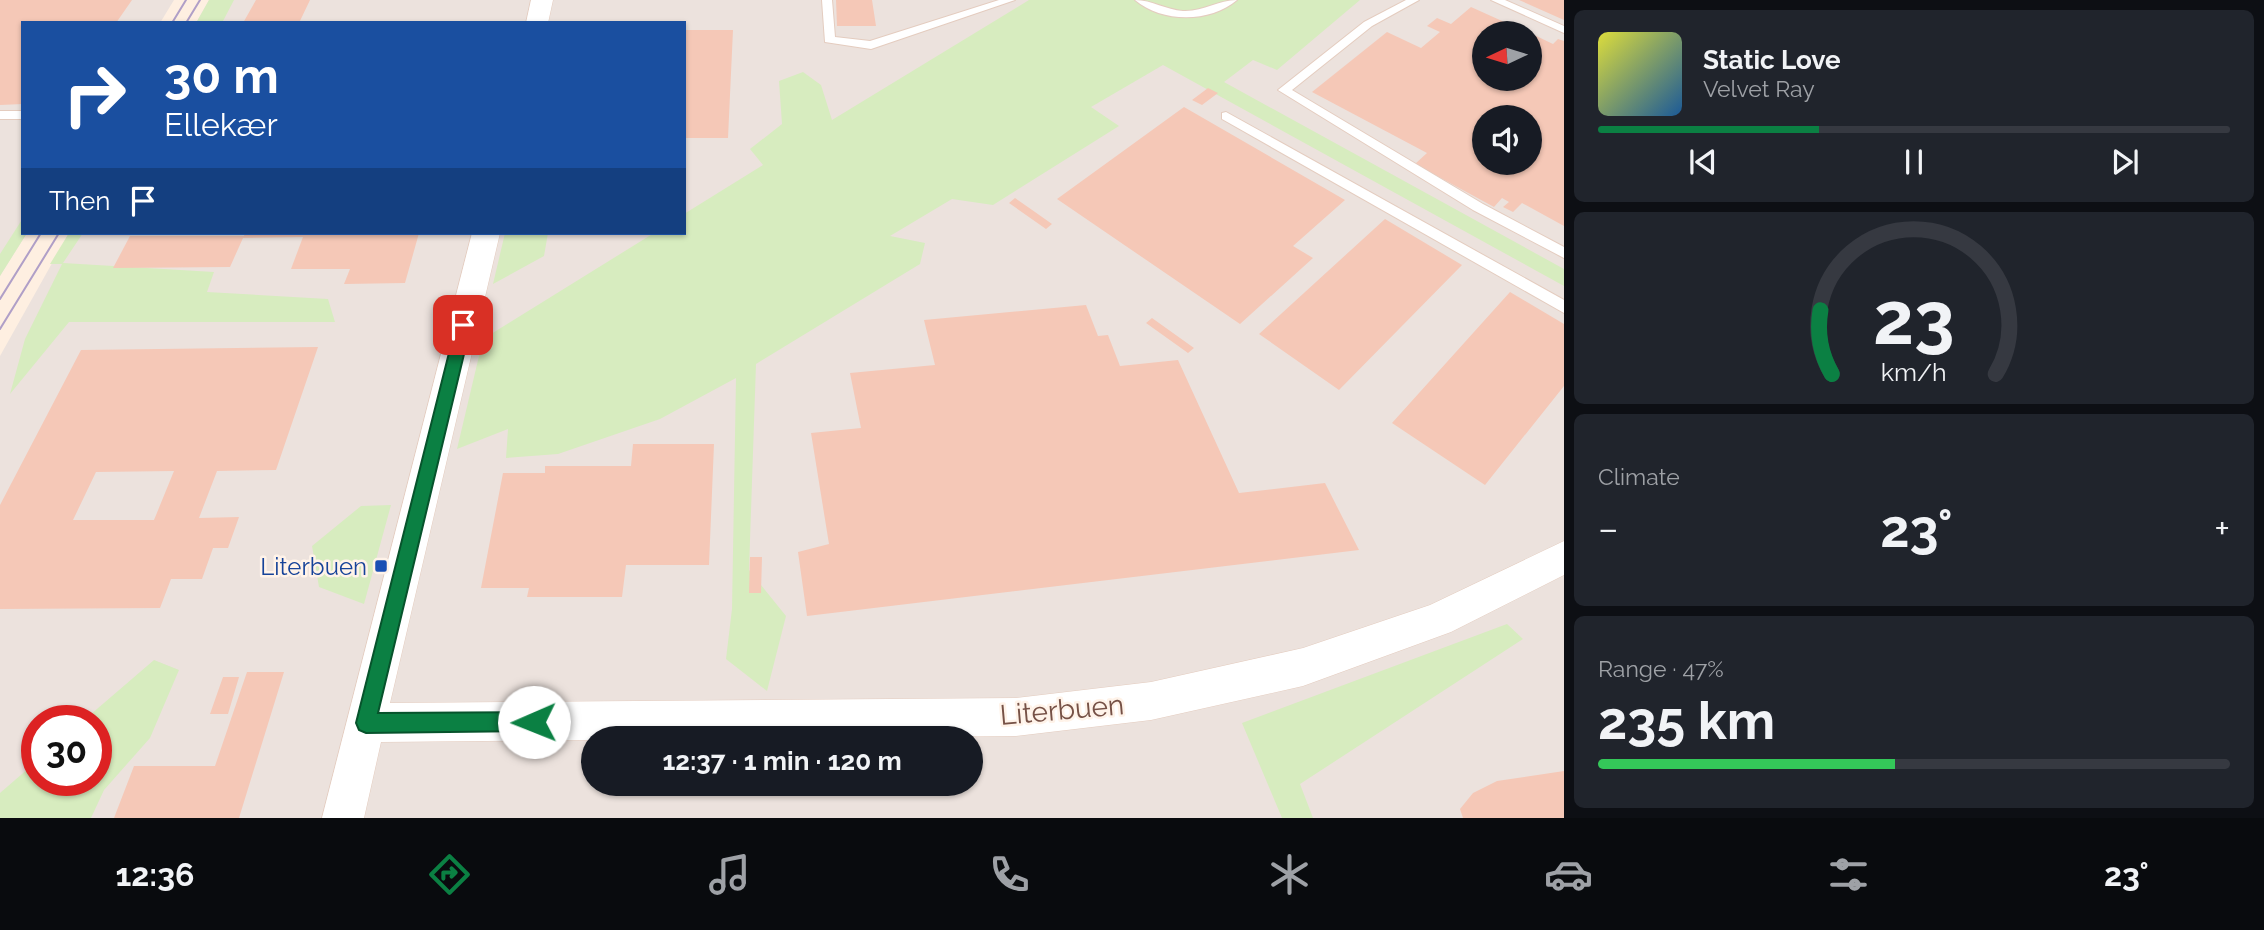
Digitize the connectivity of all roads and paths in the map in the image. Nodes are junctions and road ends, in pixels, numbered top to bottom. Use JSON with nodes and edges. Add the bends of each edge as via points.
{"nodes":[{"id":1,"x":542,"y":0,"type":"edge"},
{"id":2,"x":827,"y":0,"type":"edge"},
{"id":3,"x":1010,"y":0,"type":"edge"},
{"id":4,"x":1140,"y":0,"type":"edge"},
{"id":5,"x":1232,"y":0,"type":"edge"},
{"id":6,"x":1414,"y":0,"type":"edge"},
{"id":7,"x":1496,"y":0,"type":"edge"},
{"id":8,"x":537,"y":21,"type":"edge"},
{"id":9,"x":1564,"y":30,"type":"edge"},
{"id":10,"x":0,"y":115,"type":"edge"},
{"id":11,"x":21,"y":115,"type":"edge"},
{"id":12,"x":1226,"y":116,"type":"dead end"},
{"id":13,"x":486,"y":235,"type":"edge"},
{"id":14,"x":1564,"y":253,"type":"edge"},
{"id":15,"x":1564,"y":307,"type":"edge"},
{"id":16,"x":1564,"y":556,"type":"edge"},
{"id":17,"x":366,"y":723,"type":"junction"},
{"id":18,"x":343,"y":818,"type":"edge"}],
"edges":[{"from":1,"to":8,"type":"street"},
{"from":2,"to":3,"type":"lane","via":[[830,40],[871,45]]},
{"from":4,"to":5,"type":"lane","via":[[1175,16],[1208,11]]},
{"from":6,"to":14,"type":"lane","via":[[1368,24],[1284,90]]},
{"from":7,"to":9,"type":"lane"},
{"from":10,"to":11,"type":"lane"},
{"from":12,"to":15,"type":"lane"},
{"from":13,"to":17,"type":"street"},
{"from":16,"to":17,"type":"street","name":"Literbuen","via":[[1425,625],[1303,667],[1151,701],[1016,717]]},
{"from":17,"to":18,"type":"street"}]}
